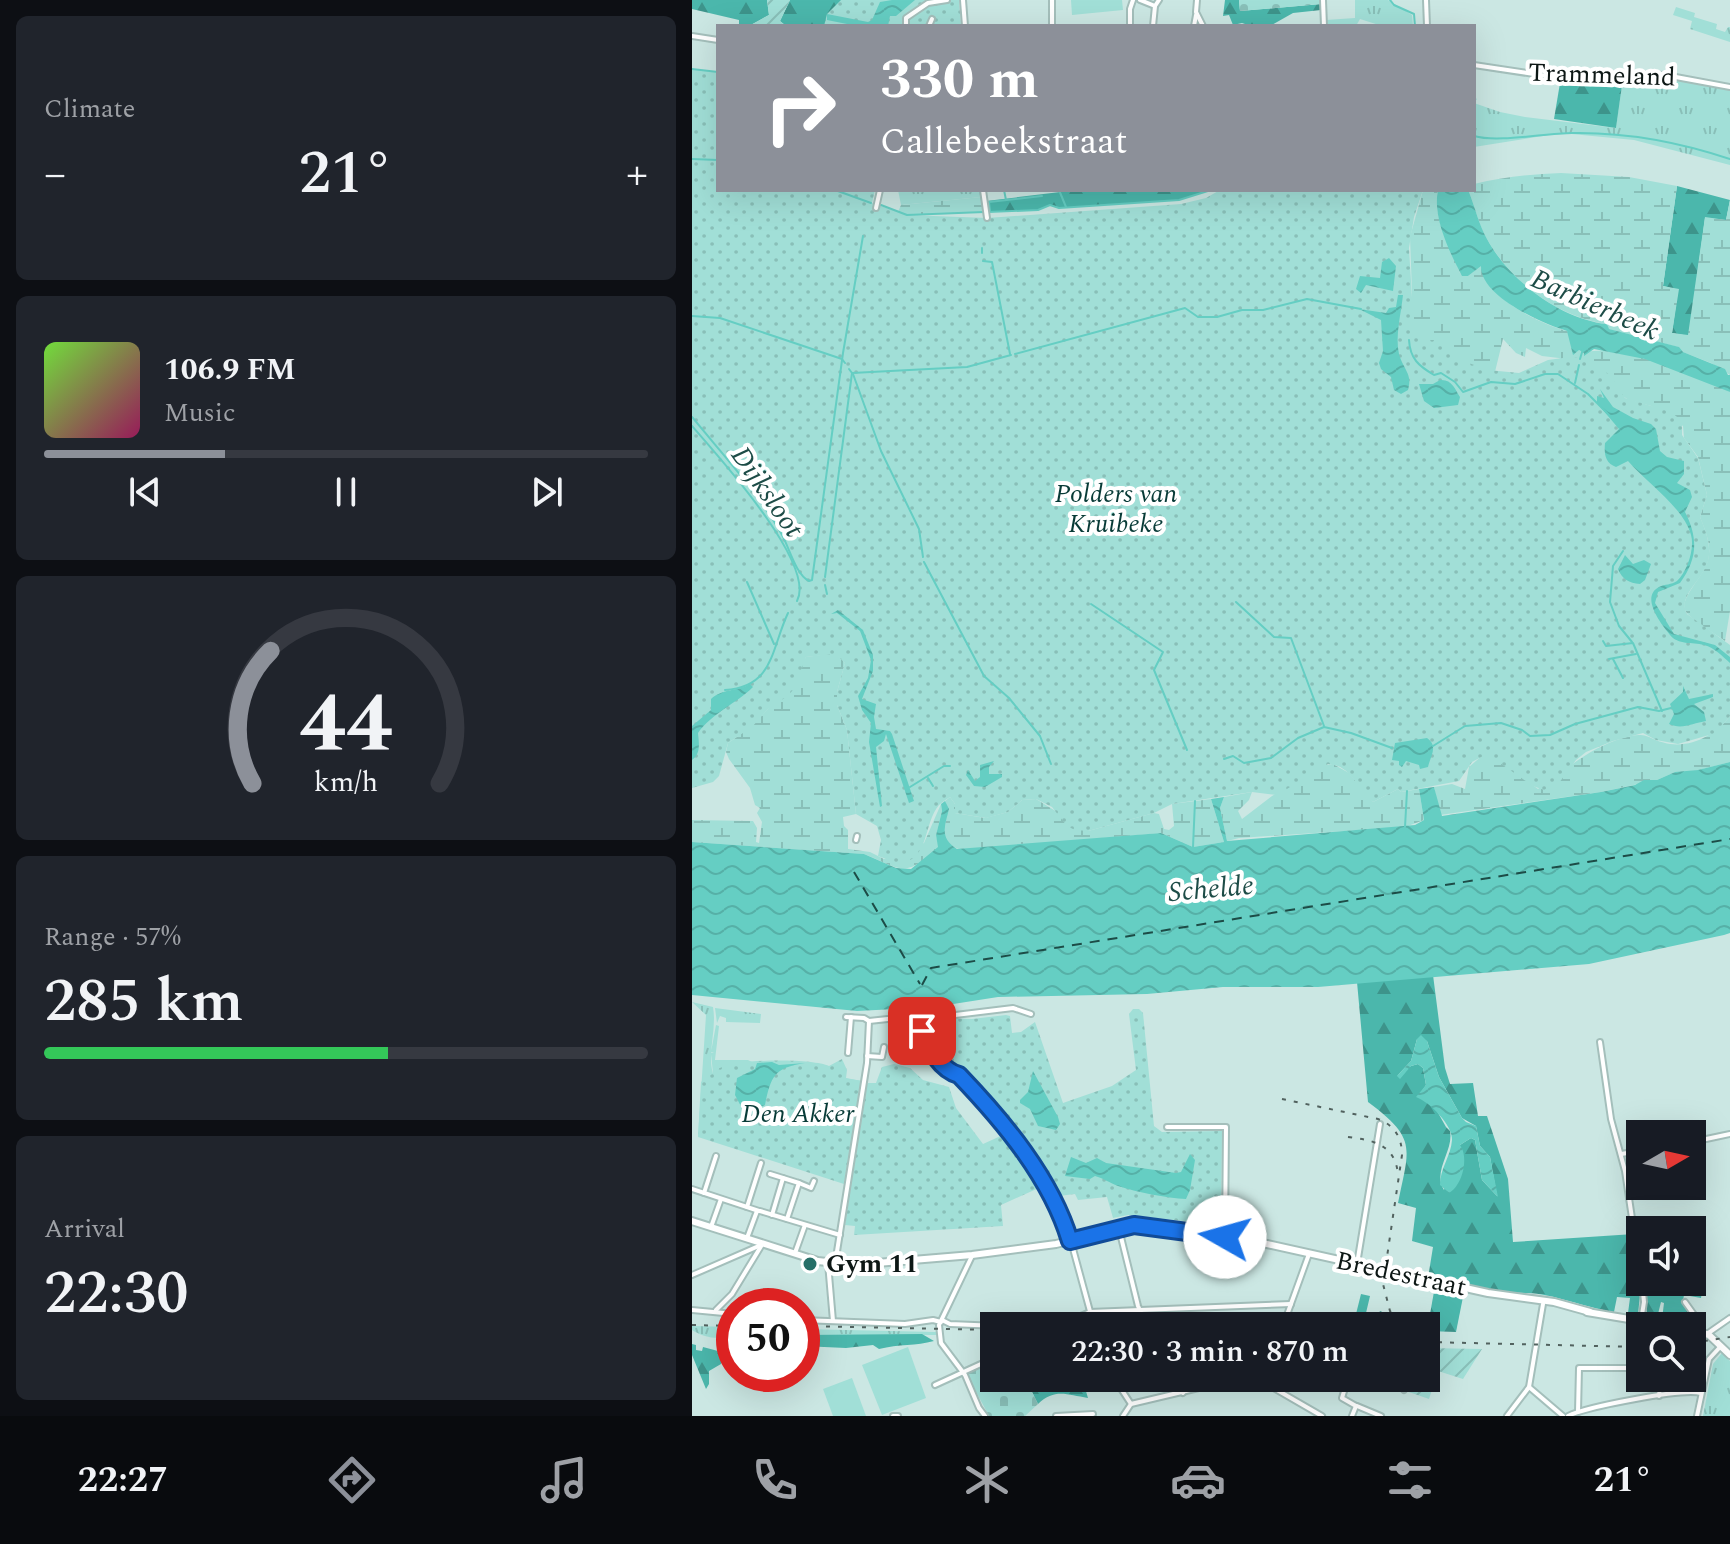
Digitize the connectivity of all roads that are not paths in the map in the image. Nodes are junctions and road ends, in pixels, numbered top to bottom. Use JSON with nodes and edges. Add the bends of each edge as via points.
{"nodes":[{"id":1,"x":947,"y":0,"type":"edge"},
{"id":2,"x":963,"y":0,"type":"edge"},
{"id":3,"x":1052,"y":0,"type":"edge"},
{"id":4,"x":1133,"y":0,"type":"edge"},
{"id":5,"x":1140,"y":0,"type":"edge"},
{"id":6,"x":1159,"y":0,"type":"edge"},
{"id":7,"x":1197,"y":0,"type":"edge"},
{"id":8,"x":1323,"y":0,"type":"edge"},
{"id":9,"x":1426,"y":0,"type":"edge"},
{"id":10,"x":1155,"y":6,"type":"junction"},
{"id":11,"x":1196,"y":12,"type":"junction"},
{"id":12,"x":932,"y":19,"type":"dead end"},
{"id":13,"x":906,"y":24,"type":"edge"},
{"id":14,"x":930,"y":24,"type":"edge"},
{"id":15,"x":965,"y":24,"type":"edge"},
{"id":16,"x":1052,"y":24,"type":"edge"},
{"id":17,"x":1130,"y":24,"type":"edge"},
{"id":18,"x":1153,"y":24,"type":"edge"},
{"id":19,"x":1194,"y":24,"type":"edge"},
{"id":20,"x":1202,"y":24,"type":"edge"},
{"id":21,"x":1324,"y":24,"type":"edge"},
{"id":22,"x":1427,"y":24,"type":"edge"},
{"id":23,"x":692,"y":36,"type":"edge"},
{"id":24,"x":716,"y":40,"type":"edge"},
{"id":25,"x":1476,"y":65,"type":"edge"},
{"id":26,"x":1730,"y":87,"type":"edge"},
{"id":27,"x":880,"y":192,"type":"edge"},
{"id":28,"x":983,"y":192,"type":"edge"},
{"id":29,"x":876,"y":208,"type":"dead end"},
{"id":30,"x":987,"y":218,"type":"dead end"},
{"id":31,"x":1031,"y":1014,"type":"dead end"},
{"id":32,"x":869,"y":1021,"type":"junction"},
{"id":33,"x":922,"y":1022,"type":"junction"},
{"id":34,"x":922,"y":1031,"type":"dead end"},
{"id":35,"x":1600,"y":1042,"type":"dead end"},
{"id":36,"x":884,"y":1047,"type":"dead end"},
{"id":37,"x":848,"y":1053,"type":"dead end"},
{"id":38,"x":867,"y":1056,"type":"junction"},
{"id":39,"x":959,"y":1075,"type":"junction"},
{"id":40,"x":1380,"y":1124,"type":"dead end"},
{"id":41,"x":1167,"y":1127,"type":"dead end"},
{"id":42,"x":1730,"y":1134,"type":"edge"},
{"id":43,"x":1706,"y":1139,"type":"edge"},
{"id":44,"x":1626,"y":1153,"type":"edge"},
{"id":45,"x":1621,"y":1154,"type":"junction"},
{"id":46,"x":716,"y":1156,"type":"dead end"},
{"id":47,"x":761,"y":1163,"type":"dead end"},
{"id":48,"x":770,"y":1174,"type":"dead end"},
{"id":49,"x":783,"y":1178,"type":"junction"},
{"id":50,"x":814,"y":1181,"type":"dead end"},
{"id":51,"x":799,"y":1183,"type":"junction"},
{"id":52,"x":692,"y":1189,"type":"edge"},
{"id":53,"x":704,"y":1193,"type":"junction"},
{"id":54,"x":721,"y":1199,"type":"junction"},
{"id":55,"x":747,"y":1207,"type":"junction"},
{"id":56,"x":759,"y":1211,"type":"junction"},
{"id":57,"x":772,"y":1215,"type":"junction"},
{"id":58,"x":1631,"y":1216,"type":"edge"},
{"id":59,"x":787,"y":1219,"type":"junction"},
{"id":60,"x":692,"y":1221,"type":"edge"},
{"id":61,"x":805,"y":1225,"type":"junction"},
{"id":62,"x":711,"y":1227,"type":"junction"},
{"id":63,"x":1119,"y":1229,"type":"junction"},
{"id":64,"x":840,"y":1235,"type":"junction"},
{"id":65,"x":1225,"y":1237,"type":"junction"},
{"id":66,"x":747,"y":1238,"type":"junction"},
{"id":67,"x":1070,"y":1241,"type":"junction"},
{"id":68,"x":763,"y":1243,"type":"junction"},
{"id":69,"x":795,"y":1254,"type":"junction"},
{"id":70,"x":1309,"y":1254,"type":"junction"},
{"id":71,"x":972,"y":1255,"type":"junction"},
{"id":72,"x":831,"y":1263,"type":"junction"},
{"id":73,"x":1357,"y":1266,"type":"junction"},
{"id":74,"x":692,"y":1275,"type":"edge"},
{"id":75,"x":736,"y":1288,"type":"edge"},
{"id":76,"x":1493,"y":1294,"type":"junction"},
{"id":77,"x":1685,"y":1302,"type":"dead end"},
{"id":78,"x":1291,"y":1304,"type":"junction"},
{"id":79,"x":1543,"y":1304,"type":"junction"},
{"id":80,"x":692,"y":1310,"type":"edge"},
{"id":81,"x":716,"y":1310,"type":"edge"},
{"id":82,"x":1139,"y":1310,"type":"junction"},
{"id":83,"x":1090,"y":1312,"type":"joint"},
{"id":84,"x":1288,"y":1312,"type":"edge"},
{"id":85,"x":1590,"y":1312,"type":"junction"},
{"id":86,"x":1692,"y":1312,"type":"edge"},
{"id":87,"x":1626,"y":1318,"type":"edge"},
{"id":88,"x":1730,"y":1318,"type":"edge"},
{"id":89,"x":820,"y":1321,"type":"edge"},
{"id":90,"x":833,"y":1321,"type":"junction"},
{"id":91,"x":942,"y":1321,"type":"junction"},
{"id":92,"x":980,"y":1325,"type":"edge"},
{"id":93,"x":1706,"y":1329,"type":"edge"},
{"id":94,"x":1706,"y":1336,"type":"edge"},
{"id":95,"x":1721,"y":1346,"type":"junction"},
{"id":96,"x":1730,"y":1355,"type":"edge"},
{"id":97,"x":980,"y":1365,"type":"edge"},
{"id":98,"x":1626,"y":1368,"type":"edge"},
{"id":99,"x":963,"y":1373,"type":"junction"},
{"id":100,"x":935,"y":1385,"type":"dead end"},
{"id":101,"x":1529,"y":1387,"type":"junction"},
{"id":102,"x":1123,"y":1392,"type":"edge"},
{"id":103,"x":1187,"y":1392,"type":"edge"},
{"id":104,"x":1280,"y":1392,"type":"edge"},
{"id":105,"x":1344,"y":1392,"type":"edge"},
{"id":106,"x":1659,"y":1392,"type":"edge"},
{"id":107,"x":1183,"y":1393,"type":"joint"},
{"id":108,"x":1701,"y":1393,"type":"junction"},
{"id":109,"x":1659,"y":1396,"type":"junction"},
{"id":110,"x":1131,"y":1404,"type":"junction"},
{"id":111,"x":1356,"y":1406,"type":"junction"},
{"id":112,"x":1581,"y":1413,"type":"edge"},
{"id":113,"x":1093,"y":1414,"type":"dead end"},
{"id":114,"x":985,"y":1416,"type":"edge"},
{"id":115,"x":1056,"y":1416,"type":"edge"},
{"id":116,"x":1123,"y":1416,"type":"edge"},
{"id":117,"x":1322,"y":1416,"type":"edge"},
{"id":118,"x":1352,"y":1416,"type":"edge"},
{"id":119,"x":1381,"y":1416,"type":"edge"},
{"id":120,"x":1507,"y":1416,"type":"edge"},
{"id":121,"x":1565,"y":1416,"type":"edge"},
{"id":122,"x":1697,"y":1416,"type":"edge"}],
"edges":[{"from":1,"to":13,"type":"street","via":[[921,7]]},
{"from":2,"to":15,"type":"street"},
{"from":3,"to":16,"type":"street"},
{"from":4,"to":17,"type":"street"},
{"from":5,"to":10,"type":"street"},
{"from":6,"to":10,"type":"street"},
{"from":7,"to":11,"type":"street"},
{"from":8,"to":21,"type":"street"},
{"from":9,"to":22,"type":"street"},
{"from":10,"to":18,"type":"street"},
{"from":11,"to":19,"type":"street"},
{"from":11,"to":20,"type":"street"},
{"from":12,"to":14,"type":"street"},
{"from":23,"to":24,"type":"street"},
{"from":25,"to":26,"type":"street","name":"Trammeland","via":[[1547,76],[1665,75]]},
{"from":27,"to":29,"type":"street"},
{"from":28,"to":30,"type":"street"},
{"from":31,"to":33,"type":"street","via":[[1004,1009]]},
{"from":32,"to":33,"type":"street"},
{"from":32,"to":37,"type":"street","via":[[848,1017]]},
{"from":32,"to":38,"type":"street"},
{"from":33,"to":39,"type":"street","via":[[935,1049]]},
{"from":34,"to":39,"type":"street","via":[[940,1062]]},
{"from":35,"to":45,"type":"street"},
{"from":36,"to":38,"type":"street","via":[[882,1057]]},
{"from":38,"to":64,"type":"street"},
{"from":39,"to":67,"type":"street","via":[[995,1114],[1040,1178],[1059,1208]]},
{"from":40,"to":73,"type":"street"},
{"from":41,"to":65,"type":"street","via":[[1226,1127]]},
{"from":42,"to":43,"type":"street"},
{"from":44,"to":45,"type":"street"},
{"from":45,"to":58,"type":"street"},
{"from":46,"to":53,"type":"street"},
{"from":47,"to":55,"type":"street"},
{"from":48,"to":49,"type":"street"},
{"from":49,"to":51,"type":"street"},
{"from":49,"to":57,"type":"street"},
{"from":50,"to":51,"type":"street","via":[[811,1188]]},
{"from":51,"to":59,"type":"street"},
{"from":52,"to":53,"type":"street"},
{"from":53,"to":54,"type":"street"},
{"from":54,"to":55,"type":"street"},
{"from":54,"to":62,"type":"street"},
{"from":55,"to":56,"type":"street"},
{"from":56,"to":57,"type":"street"},
{"from":56,"to":66,"type":"street"},
{"from":57,"to":59,"type":"street"},
{"from":59,"to":61,"type":"street"},
{"from":60,"to":62,"type":"main road","name":"Bredestraat"},
{"from":61,"to":64,"type":"street"},
{"from":61,"to":69,"type":"street"},
{"from":62,"to":66,"type":"main road","name":"Bredestraat"},
{"from":63,"to":65,"type":"main road","name":"Bredestraat","via":[[1134,1225]]},
{"from":63,"to":67,"type":"main road","name":"Bredestraat"},
{"from":63,"to":82,"type":"street"},
{"from":64,"to":72,"type":"street"},
{"from":65,"to":70,"type":"main road","name":"Bredestraat"},
{"from":66,"to":68,"type":"main road","name":"Bredestraat"},
{"from":67,"to":71,"type":"main road","name":"Bredestraat"},
{"from":67,"to":83,"type":"street"},
{"from":68,"to":69,"type":"main road","name":"Bredestraat"},
{"from":68,"to":74,"type":"street"},
{"from":68,"to":75,"type":"street"},
{"from":69,"to":72,"type":"main road","name":"Bredestraat"},
{"from":70,"to":73,"type":"main road","name":"Bredestraat"},
{"from":70,"to":78,"type":"street"},
{"from":71,"to":72,"type":"main road","name":"Bredestraat"},
{"from":71,"to":91,"type":"street"},
{"from":72,"to":90,"type":"street"},
{"from":73,"to":76,"type":"main road","name":"Bredestraat"},
{"from":76,"to":79,"type":"main road","name":"Bredestraat"},
{"from":76,"to":85,"type":"main road","name":"Bredestraat"},
{"from":77,"to":86,"type":"street"},
{"from":78,"to":82,"type":"street"},
{"from":78,"to":84,"type":"street"},
{"from":79,"to":85,"type":"main road","name":"Bredestraat"},
{"from":79,"to":101,"type":"street"},
{"from":80,"to":81,"type":"street"},
{"from":82,"to":83,"type":"street"},
{"from":85,"to":87,"type":"main road","name":"Bredestraat"},
{"from":88,"to":93,"type":"street"},
{"from":89,"to":90,"type":"street"},
{"from":90,"to":91,"type":"street"},
{"from":91,"to":92,"type":"street"},
{"from":91,"to":99,"type":"street","via":[[941,1343]]},
{"from":94,"to":95,"type":"main road"},
{"from":95,"to":96,"type":"main road"},
{"from":95,"to":108,"type":"street","via":[[1709,1359]]},
{"from":97,"to":99,"type":"street"},
{"from":98,"to":112,"type":"street","via":[[1579,1368]]},
{"from":99,"to":100,"type":"street"},
{"from":99,"to":114,"type":"street"},
{"from":101,"to":120,"type":"street"},
{"from":101,"to":121,"type":"street"},
{"from":102,"to":110,"type":"street"},
{"from":103,"to":107,"type":"street"},
{"from":104,"to":117,"type":"street"},
{"from":105,"to":111,"type":"street","via":[[1342,1398]]},
{"from":106,"to":109,"type":"street"},
{"from":107,"to":110,"type":"street"},
{"from":108,"to":109,"type":"street"},
{"from":108,"to":122,"type":"street"},
{"from":109,"to":112,"type":"street"},
{"from":110,"to":116,"type":"street"},
{"from":111,"to":118,"type":"street"},
{"from":111,"to":119,"type":"street"},
{"from":112,"to":121,"type":"street"},
{"from":113,"to":115,"type":"street"}]}
